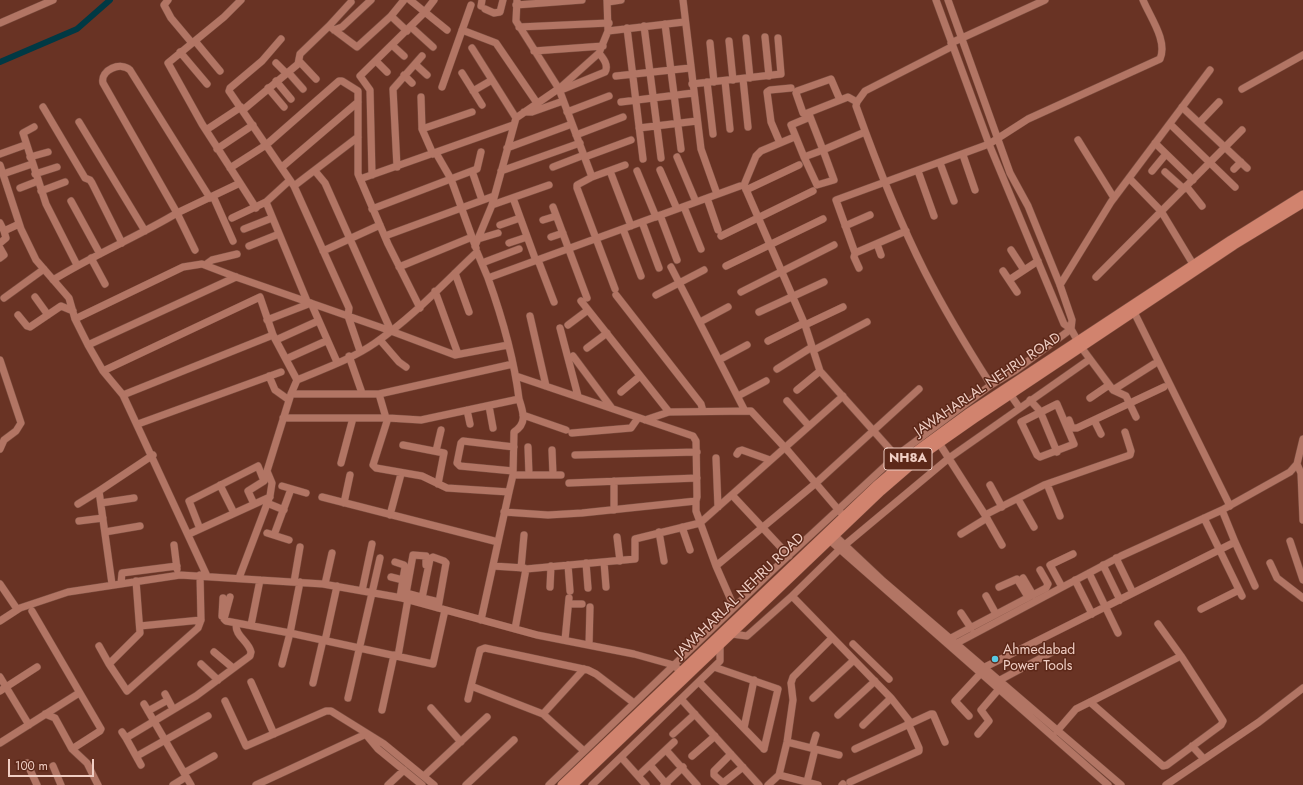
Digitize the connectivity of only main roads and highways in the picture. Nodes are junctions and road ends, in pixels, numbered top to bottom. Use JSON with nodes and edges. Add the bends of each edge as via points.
{"nodes":[{"id":1,"x":1303,"y":195,"type":"edge"},
{"id":2,"x":1303,"y":203,"type":"edge"},
{"id":3,"x":1079,"y":344,"type":"junction"},
{"id":4,"x":827,"y":533,"type":"junction"},
{"id":5,"x":562,"y":785,"type":"edge"},
{"id":6,"x":573,"y":785,"type":"edge"}],
"edges":[{"from":1,"to":3,"type":"main road","name":"JAWAHARLAL NEHRU ROAD","number":"NH8A","via":[[1193,264]]},
{"from":2,"to":3,"type":"main road","name":"JAWAHARLAL NEHRU ROAD","number":"NH8A","via":[[1134,312]]},
{"from":3,"to":4,"type":"main road","name":"JAWAHARLAL NEHRU ROAD","number":"NH8A","via":[[939,443]]},
{"from":3,"to":4,"type":"main road","name":"JAWAHARLAL NEHRU ROAD","number":"NH8A","via":[[970,412],[918,450],[842,513]]},
{"from":4,"to":5,"type":"main road","name":"JAWAHARLAL NEHRU ROAD","number":"NH8A"},
{"from":4,"to":6,"type":"main road","name":"JAWAHARLAL NEHRU ROAD","number":"NH8A","via":[[732,634]]}]}
